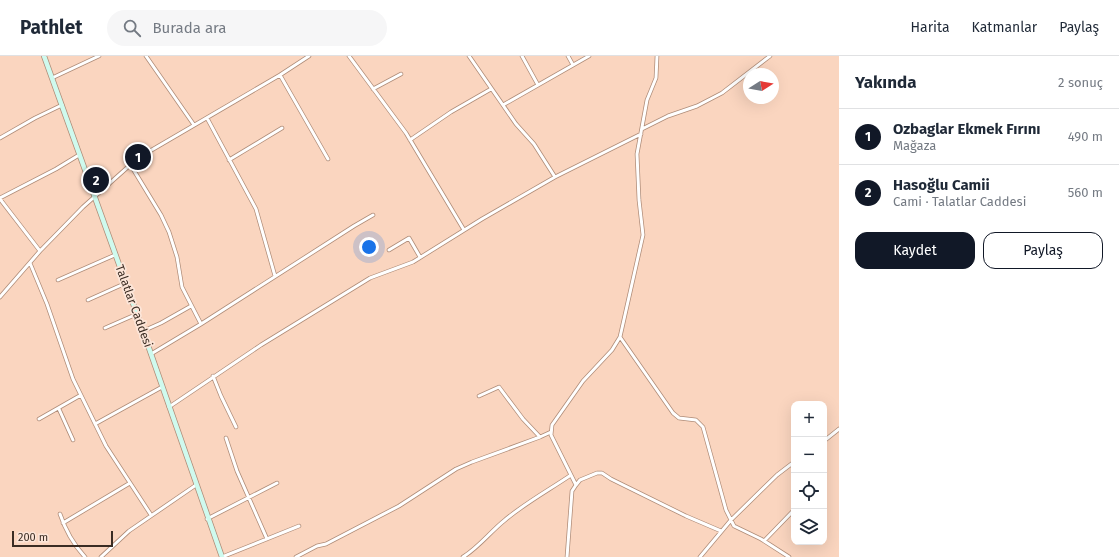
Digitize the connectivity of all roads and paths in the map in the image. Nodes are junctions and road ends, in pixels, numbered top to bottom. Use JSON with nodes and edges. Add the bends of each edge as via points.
{"nodes":[{"id":1,"x":44,"y":56,"type":"edge"},
{"id":2,"x":99,"y":56,"type":"edge"},
{"id":3,"x":146,"y":56,"type":"edge"},
{"id":4,"x":309,"y":56,"type":"edge"},
{"id":5,"x":349,"y":56,"type":"edge"},
{"id":6,"x":469,"y":56,"type":"edge"},
{"id":7,"x":522,"y":56,"type":"edge"},
{"id":8,"x":568,"y":56,"type":"edge"},
{"id":9,"x":589,"y":56,"type":"edge"},
{"id":10,"x":657,"y":56,"type":"edge"},
{"id":11,"x":770,"y":56,"type":"edge"},
{"id":12,"x":573,"y":65,"type":"junction"},
{"id":13,"x":401,"y":74,"type":"dead end"},
{"id":14,"x":280,"y":75,"type":"junction"},
{"id":15,"x":52,"y":78,"type":"junction"},
{"id":16,"x":538,"y":85,"type":"junction"},
{"id":17,"x":373,"y":89,"type":"junction"},
{"id":18,"x":492,"y":89,"type":"junction"},
{"id":19,"x":62,"y":105,"type":"junction"},
{"id":20,"x":503,"y":105,"type":"junction"},
{"id":21,"x":207,"y":118,"type":"junction"},
{"id":22,"x":194,"y":125,"type":"junction"},
{"id":23,"x":282,"y":128,"type":"dead end"},
{"id":24,"x":642,"y":129,"type":"junction"},
{"id":25,"x":641,"y":134,"type":"junction"},
{"id":26,"x":0,"y":138,"type":"edge"},
{"id":27,"x":410,"y":140,"type":"junction"},
{"id":28,"x":79,"y":155,"type":"junction"},
{"id":29,"x":328,"y":159,"type":"dead end"},
{"id":30,"x":230,"y":160,"type":"junction"},
{"id":31,"x":130,"y":164,"type":"junction"},
{"id":32,"x":555,"y":177,"type":"junction"},
{"id":33,"x":95,"y":197,"type":"junction"},
{"id":34,"x":0,"y":198,"type":"edge"},
{"id":35,"x":373,"y":215,"type":"dead end"},
{"id":36,"x":464,"y":230,"type":"junction"},
{"id":37,"x":389,"y":250,"type":"dead end"},
{"id":38,"x":40,"y":251,"type":"junction"},
{"id":39,"x":115,"y":255,"type":"junction"},
{"id":40,"x":420,"y":257,"type":"junction"},
{"id":41,"x":30,"y":263,"type":"junction"},
{"id":42,"x":275,"y":276,"type":"junction"},
{"id":43,"x":58,"y":280,"type":"dead end"},
{"id":44,"x":126,"y":283,"type":"junction"},
{"id":45,"x":0,"y":297,"type":"edge"},
{"id":46,"x":88,"y":300,"type":"dead end"},
{"id":47,"x":192,"y":306,"type":"junction"},
{"id":48,"x":137,"y":314,"type":"junction"},
{"id":49,"x":201,"y":324,"type":"junction"},
{"id":50,"x":105,"y":328,"type":"dead end"},
{"id":51,"x":143,"y":331,"type":"junction"},
{"id":52,"x":620,"y":337,"type":"junction"},
{"id":53,"x":151,"y":354,"type":"junction"},
{"id":54,"x":213,"y":376,"type":"junction"},
{"id":55,"x":162,"y":387,"type":"junction"},
{"id":56,"x":81,"y":395,"type":"junction"},
{"id":57,"x":479,"y":396,"type":"dead end"},
{"id":58,"x":169,"y":407,"type":"junction"},
{"id":59,"x":59,"y":408,"type":"junction"},
{"id":60,"x":39,"y":419,"type":"dead end"},
{"id":61,"x":95,"y":424,"type":"junction"},
{"id":62,"x":236,"y":427,"type":"dead end"},
{"id":63,"x":839,"y":429,"type":"edge"},
{"id":64,"x":551,"y":432,"type":"junction"},
{"id":65,"x":226,"y":438,"type":"dead end"},
{"id":66,"x":540,"y":438,"type":"junction"},
{"id":67,"x":827,"y":439,"type":"edge"},
{"id":68,"x":73,"y":440,"type":"dead end"},
{"id":69,"x":791,"y":464,"type":"edge"},
{"id":70,"x":571,"y":476,"type":"junction"},
{"id":71,"x":130,"y":483,"type":"junction"},
{"id":72,"x":277,"y":483,"type":"dead end"},
{"id":73,"x":196,"y":485,"type":"junction"},
{"id":74,"x":576,"y":485,"type":"junction"},
{"id":75,"x":249,"y":498,"type":"junction"},
{"id":76,"x":791,"y":513,"type":"edge"},
{"id":77,"x":60,"y":514,"type":"dead end"},
{"id":78,"x":151,"y":515,"type":"junction"},
{"id":79,"x":208,"y":519,"type":"junction"},
{"id":80,"x":731,"y":520,"type":"junction"},
{"id":81,"x":63,"y":523,"type":"junction"},
{"id":82,"x":298,"y":526,"type":"dead end"},
{"id":83,"x":721,"y":531,"type":"junction"},
{"id":84,"x":267,"y":539,"type":"junction"},
{"id":85,"x":764,"y":541,"type":"junction"},
{"id":86,"x":85,"y":557,"type":"edge"},
{"id":87,"x":102,"y":557,"type":"edge"},
{"id":88,"x":222,"y":557,"type":"edge"},
{"id":89,"x":296,"y":557,"type":"edge"},
{"id":90,"x":463,"y":557,"type":"edge"},
{"id":91,"x":567,"y":557,"type":"edge"},
{"id":92,"x":700,"y":557,"type":"edge"},
{"id":93,"x":789,"y":557,"type":"edge"}],
"edges":[{"from":1,"to":15,"type":"street","name":"Talatlar Caddesi"},
{"from":2,"to":15,"type":"street"},
{"from":3,"to":22,"type":"street"},
{"from":4,"to":14,"type":"street"},
{"from":5,"to":17,"type":"street"},
{"from":6,"to":18,"type":"street"},
{"from":7,"to":16,"type":"street"},
{"from":8,"to":12,"type":"street"},
{"from":9,"to":12,"type":"street"},
{"from":10,"to":24,"type":"street","via":[[656,78],[647,100]]},
{"from":11,"to":24,"type":"street","via":[[722,93]]},
{"from":12,"to":16,"type":"street"},
{"from":13,"to":17,"type":"street"},
{"from":14,"to":21,"type":"street"},
{"from":14,"to":29,"type":"street"},
{"from":15,"to":19,"type":"street","name":"Talatlar Caddesi"},
{"from":16,"to":20,"type":"street"},
{"from":17,"to":27,"type":"street"},
{"from":18,"to":20,"type":"street"},
{"from":18,"to":27,"type":"street","via":[[451,112]]},
{"from":19,"to":26,"type":"street"},
{"from":19,"to":28,"type":"street","name":"Talatlar Caddesi"},
{"from":20,"to":32,"type":"street","via":[[534,144]]},
{"from":21,"to":22,"type":"street"},
{"from":21,"to":30,"type":"street"},
{"from":22,"to":31,"type":"street"},
{"from":23,"to":30,"type":"street"},
{"from":24,"to":25,"type":"street"},
{"from":25,"to":32,"type":"street"},
{"from":25,"to":52,"type":"street","via":[[637,154],[643,235]]},
{"from":27,"to":36,"type":"street"},
{"from":28,"to":33,"type":"street","name":"Talatlar Caddesi"},
{"from":28,"to":34,"type":"street"},
{"from":30,"to":42,"type":"street","via":[[256,209]]},
{"from":31,"to":33,"type":"street"},
{"from":31,"to":47,"type":"street","via":[[169,232],[177,257],[182,287]]},
{"from":32,"to":36,"type":"street"},
{"from":33,"to":38,"type":"street"},
{"from":33,"to":39,"type":"street","name":"Talatlar Caddesi"},
{"from":34,"to":38,"type":"street"},
{"from":35,"to":42,"type":"street"},
{"from":36,"to":40,"type":"street"},
{"from":37,"to":40,"type":"street","via":[[409,238]]},
{"from":38,"to":41,"type":"street"},
{"from":39,"to":43,"type":"street"},
{"from":39,"to":44,"type":"street","name":"Talatlar Caddesi"},
{"from":40,"to":54,"type":"street","via":[[370,278]]},
{"from":41,"to":45,"type":"street"},
{"from":41,"to":56,"type":"street"},
{"from":42,"to":49,"type":"street"},
{"from":44,"to":46,"type":"street"},
{"from":44,"to":48,"type":"street","name":"Talatlar Caddesi"},
{"from":47,"to":49,"type":"street"},
{"from":47,"to":51,"type":"street"},
{"from":48,"to":50,"type":"street"},
{"from":48,"to":51,"type":"street","name":"Talatlar Caddesi"},
{"from":49,"to":53,"type":"street"},
{"from":51,"to":53,"type":"street","name":"Talatlar Caddesi"},
{"from":52,"to":64,"type":"street","via":[[612,350],[583,380],[552,425]]},
{"from":52,"to":80,"type":"street","via":[[674,414],[679,418],[696,420],[703,427]]},
{"from":53,"to":55,"type":"street","name":"Talatlar Caddesi"},
{"from":54,"to":58,"type":"street"},
{"from":54,"to":62,"type":"street"},
{"from":55,"to":58,"type":"street","name":"Talatlar Caddesi"},
{"from":55,"to":61,"type":"street"},
{"from":56,"to":59,"type":"street"},
{"from":56,"to":61,"type":"street"},
{"from":57,"to":66,"type":"street","via":[[498,387]]},
{"from":58,"to":73,"type":"street","name":"Talatlar Caddesi"},
{"from":59,"to":60,"type":"street"},
{"from":59,"to":68,"type":"street"},
{"from":61,"to":71,"type":"street"},
{"from":63,"to":67,"type":"street"},
{"from":64,"to":66,"type":"street"},
{"from":64,"to":70,"type":"street","via":[[550,435]]},
{"from":65,"to":75,"type":"street"},
{"from":66,"to":89,"type":"street","via":[[472,462],[399,506]]},
{"from":69,"to":80,"type":"street"},
{"from":70,"to":74,"type":"street"},
{"from":70,"to":90,"type":"street","via":[[504,520],[474,550]]},
{"from":71,"to":78,"type":"street"},
{"from":71,"to":81,"type":"street"},
{"from":72,"to":75,"type":"street"},
{"from":73,"to":78,"type":"street"},
{"from":73,"to":79,"type":"street","name":"Talatlar Caddesi"},
{"from":74,"to":83,"type":"street","via":[[580,480],[602,473]]},
{"from":74,"to":91,"type":"street","via":[[572,491]]},
{"from":75,"to":79,"type":"street"},
{"from":75,"to":84,"type":"street"},
{"from":76,"to":85,"type":"street"},
{"from":77,"to":81,"type":"street"},
{"from":78,"to":87,"type":"street","via":[[129,531]]},
{"from":79,"to":88,"type":"street","name":"Talatlar Caddesi"},
{"from":80,"to":83,"type":"street"},
{"from":80,"to":85,"type":"street","via":[[734,526]]},
{"from":81,"to":86,"type":"street"},
{"from":82,"to":84,"type":"street"},
{"from":83,"to":92,"type":"street"},
{"from":84,"to":88,"type":"street"},
{"from":85,"to":93,"type":"street"}]}
